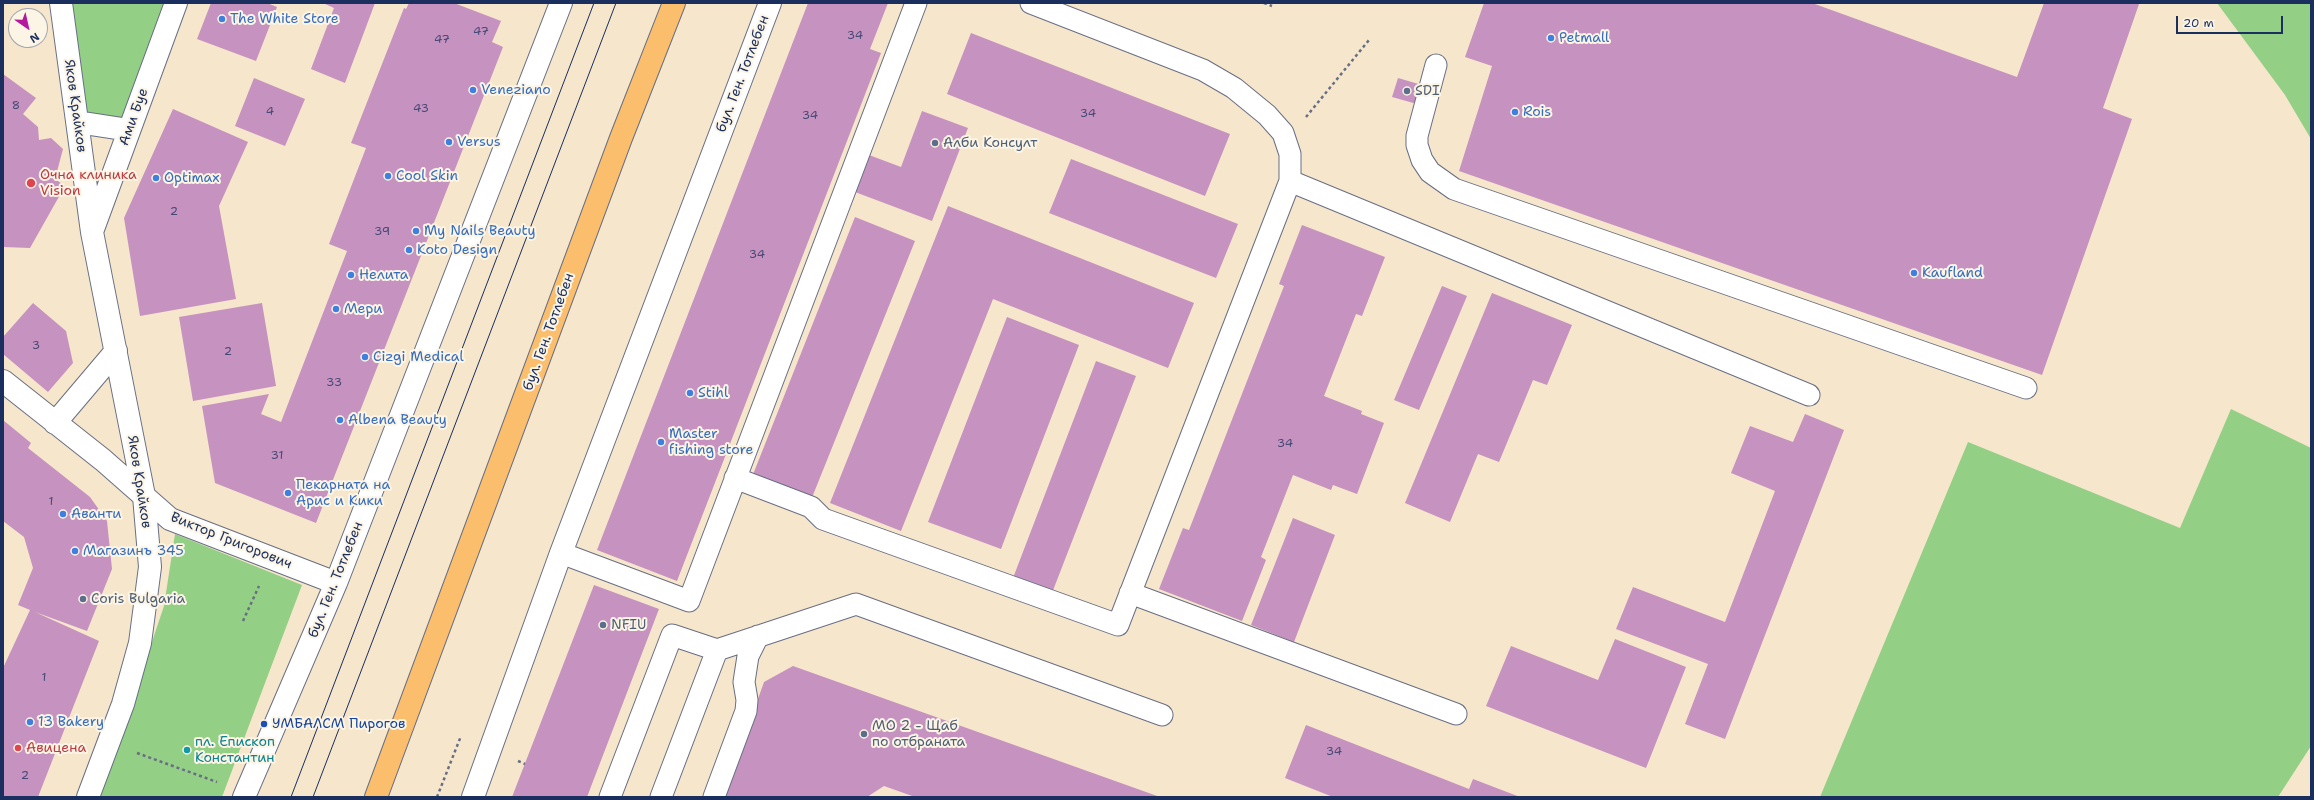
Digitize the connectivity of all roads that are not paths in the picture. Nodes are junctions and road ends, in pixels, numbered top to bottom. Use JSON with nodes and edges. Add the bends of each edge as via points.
{"nodes":[{"id":1,"x":61,"y":3,"type":"edge"},
{"id":2,"x":176,"y":3,"type":"edge"},
{"id":3,"x":561,"y":3,"type":"edge"},
{"id":4,"x":674,"y":3,"type":"edge"},
{"id":5,"x":770,"y":3,"type":"edge"},
{"id":6,"x":916,"y":3,"type":"edge"},
{"id":7,"x":1031,"y":3,"type":"edge"},
{"id":8,"x":1436,"y":64,"type":"dead end"},
{"id":9,"x":77,"y":122,"type":"junction"},
{"id":10,"x":129,"y":130,"type":"junction"},
{"id":11,"x":1290,"y":181,"type":"junction"},
{"id":12,"x":92,"y":232,"type":"junction"},
{"id":13,"x":116,"y":351,"type":"junction"},
{"id":14,"x":3,"y":381,"type":"edge"},
{"id":15,"x":2026,"y":388,"type":"dead end"},
{"id":16,"x":1808,"y":395,"type":"dead end"},
{"id":17,"x":55,"y":423,"type":"junction"},
{"id":18,"x":735,"y":478,"type":"junction"},
{"id":19,"x":144,"y":496,"type":"junction"},
{"id":20,"x":561,"y":553,"type":"junction"},
{"id":21,"x":336,"y":583,"type":"junction"},
{"id":22,"x":1130,"y":593,"type":"junction"},
{"id":23,"x":758,"y":636,"type":"junction"},
{"id":24,"x":717,"y":650,"type":"junction"},
{"id":25,"x":1456,"y":714,"type":"dead end"},
{"id":26,"x":1162,"y":715,"type":"dead end"},
{"id":27,"x":88,"y":797,"type":"edge"},
{"id":28,"x":244,"y":797,"type":"edge"},
{"id":29,"x":376,"y":797,"type":"edge"},
{"id":30,"x":474,"y":797,"type":"edge"},
{"id":31,"x":610,"y":797,"type":"edge"},
{"id":32,"x":661,"y":797,"type":"edge"},
{"id":33,"x":714,"y":797,"type":"edge"}],
"edges":[{"from":1,"to":9,"type":"street","name":"Яков Крайков"},
{"from":2,"to":10,"type":"street","name":"Ами Буе"},
{"from":3,"to":21,"type":"street","name":"бул. Ген. Тотлебен"},
{"from":4,"to":29,"type":"main road","name":"бул. Ген. Тотлебен","via":[[618,146]]},
{"from":5,"to":20,"type":"street","name":"бул. Ген. Тотлебен"},
{"from":6,"to":18,"type":"lane"},
{"from":7,"to":11,"type":"lane","via":[[1203,70],[1234,88],[1267,115],[1283,133],[1290,154]]},
{"from":8,"to":15,"type":"lane","via":[[1417,136],[1417,145],[1430,172],[1454,189]]},
{"from":9,"to":10,"type":"street"},
{"from":9,"to":12,"type":"street","name":"Яков Крайков"},
{"from":10,"to":12,"type":"street","name":"Ами Буе"},
{"from":11,"to":16,"type":"lane"},
{"from":11,"to":22,"type":"lane"},
{"from":12,"to":13,"type":"street","name":"Яков Крайков"},
{"from":13,"to":17,"type":"street"},
{"from":13,"to":19,"type":"street","name":"Яков Крайков"},
{"from":14,"to":17,"type":"street","name":"Виктор Григорович"},
{"from":17,"to":19,"type":"street","name":"Виктор Григорович"},
{"from":18,"to":20,"type":"lane","via":[[689,600]]},
{"from":18,"to":22,"type":"lane","via":[[811,507],[823,519],[1118,625]]},
{"from":19,"to":21,"type":"street","name":"Виктор Григорович","via":[[170,519]]},
{"from":19,"to":27,"type":"street","name":"Яков Крайков","via":[[150,567],[140,643],[123,704]]},
{"from":20,"to":30,"type":"street","name":"бул. Ген. Тотлебен"},
{"from":21,"to":28,"type":"street","name":"бул. Ген. Тотлебен"},
{"from":22,"to":25,"type":"lane"},
{"from":23,"to":24,"type":"lane"},
{"from":23,"to":26,"type":"lane","via":[[856,604]]},
{"from":23,"to":33,"type":"lane","via":[[747,662],[744,682],[746,711]]},
{"from":24,"to":31,"type":"lane","via":[[672,635]]},
{"from":24,"to":32,"type":"lane"}]}
